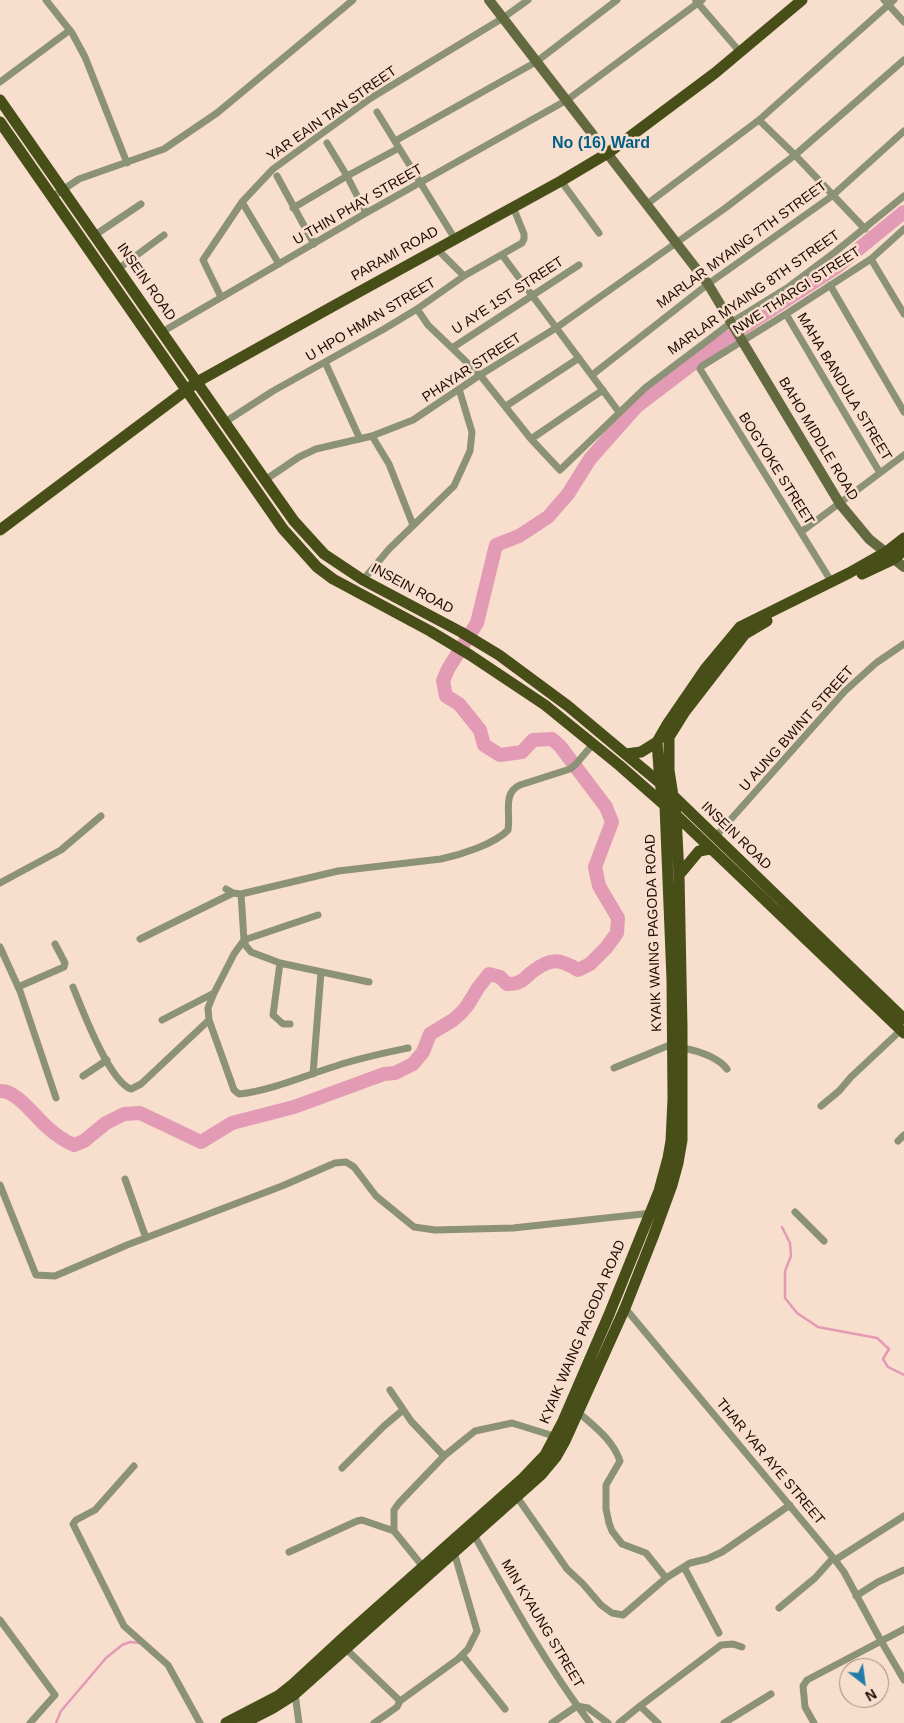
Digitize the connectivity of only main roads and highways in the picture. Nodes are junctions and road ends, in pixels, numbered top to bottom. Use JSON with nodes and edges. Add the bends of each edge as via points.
{"nodes":[{"id":1,"x":802,"y":0,"type":"edge"},
{"id":2,"x":0,"y":100,"type":"edge"},
{"id":3,"x":0,"y":122,"type":"edge"},
{"id":4,"x":197,"y":382,"type":"junction"},
{"id":5,"x":186,"y":391,"type":"junction"},
{"id":6,"x":0,"y":530,"type":"edge"},
{"id":7,"x":904,"y":538,"type":"edge"},
{"id":8,"x":904,"y":550,"type":"edge"},
{"id":9,"x":889,"y":555,"type":"junction"},
{"id":10,"x":384,"y":591,"type":"junction"},
{"id":11,"x":377,"y":603,"type":"junction"},
{"id":12,"x":657,"y":742,"type":"junction"},
{"id":13,"x":626,"y":754,"type":"junction"},
{"id":14,"x":660,"y":783,"type":"junction"},
{"id":15,"x":673,"y":796,"type":"junction"},
{"id":16,"x":665,"y":806,"type":"junction"},
{"id":17,"x":676,"y":815,"type":"junction"},
{"id":18,"x":710,"y":849,"type":"junction"},
{"id":19,"x":679,"y":875,"type":"junction"},
{"id":20,"x":903,"y":1014,"type":"edge"},
{"id":21,"x":903,"y":1032,"type":"edge"},
{"id":22,"x":677,"y":1046,"type":"junction"},
{"id":23,"x":613,"y":1305,"type":"junction"},
{"id":24,"x":624,"y":1308,"type":"junction"},
{"id":25,"x":560,"y":1439,"type":"junction"},
{"id":26,"x":472,"y":1531,"type":"junction"},
{"id":27,"x":426,"y":1570,"type":"junction"},
{"id":28,"x":341,"y":1645,"type":"junction"},
{"id":29,"x":226,"y":1723,"type":"edge"},
{"id":30,"x":244,"y":1723,"type":"edge"}],
"edges":[{"from":1,"to":4,"type":"main road","name":"PARAMI ROAD","via":[[608,153]]},
{"from":2,"to":4,"type":"main road","name":"INSEIN ROAD"},
{"from":3,"to":5,"type":"main road","name":"INSEIN ROAD"},
{"from":4,"to":5,"type":"main road","name":"PARAMI ROAD"},
{"from":4,"to":10,"type":"main road","name":"INSEIN ROAD","via":[[294,521],[315,545]]},
{"from":5,"to":6,"type":"main road","name":"PARAMI ROAD"},
{"from":5,"to":11,"type":"main road","name":"INSEIN ROAD","via":[[283,529],[333,579]]},
{"from":7,"to":9,"type":"main road"},
{"from":8,"to":9,"type":"main road"},
{"from":9,"to":12,"type":"main road","via":[[740,627],[705,669]]},
{"from":9,"to":15,"type":"main road","name":"KYAIK WAING PAGODA ROAD","via":[[745,634],[669,737]]},
{"from":10,"to":11,"type":"main road"},
{"from":10,"to":13,"type":"main road","name":"INSEIN ROAD","via":[[478,642],[568,706]]},
{"from":11,"to":16,"type":"main road","name":"INSEIN ROAD","via":[[455,645],[545,705]]},
{"from":12,"to":13,"type":"main road","via":[[641,752]]},
{"from":12,"to":14,"type":"main road","name":"KYAIK WAING PAGODA ROAD"},
{"from":13,"to":14,"type":"main road","name":"INSEIN ROAD"},
{"from":14,"to":15,"type":"main road","name":"INSEIN ROAD"},
{"from":14,"to":16,"type":"main road","name":"KYAIK WAING PAGODA ROAD"},
{"from":15,"to":17,"type":"main road","name":"KYAIK WAING PAGODA ROAD"},
{"from":15,"to":20,"type":"main road","name":"INSEIN ROAD"},
{"from":16,"to":17,"type":"main road","name":"INSEIN ROAD"},
{"from":16,"to":22,"type":"main road","name":"KYAIK WAING PAGODA ROAD"},
{"from":17,"to":18,"type":"main road","name":"INSEIN ROAD"},
{"from":17,"to":19,"type":"main road","name":"KYAIK WAING PAGODA ROAD"},
{"from":18,"to":19,"type":"main road","name":"KYAIK WAING PAGODA ROAD","via":[[699,851]]},
{"from":18,"to":21,"type":"main road","name":"INSEIN ROAD"},
{"from":19,"to":22,"type":"main road","name":"KYAIK WAING PAGODA ROAD"},
{"from":22,"to":23,"type":"main road","name":"KYAIK WAING PAGODA ROAD","via":[[671,1141],[659,1190]]},
{"from":22,"to":24,"type":"main road","name":"KYAIK WAING PAGODA ROAD","via":[[682,1140],[678,1163],[663,1212]]},
{"from":23,"to":24,"type":"main road"},
{"from":23,"to":25,"type":"main road","name":"KYAIK WAING PAGODA ROAD"},
{"from":24,"to":25,"type":"main road","name":"KYAIK WAING PAGODA ROAD","via":[[578,1412]]},
{"from":25,"to":26,"type":"main road","name":"KYAIK WAING PAGODA ROAD"},
{"from":25,"to":26,"type":"main road","name":"KYAIK WAING PAGODA ROAD","via":[[556,1457],[541,1475]]},
{"from":26,"to":27,"type":"main road","name":"KYAIK WAING PAGODA ROAD"},
{"from":26,"to":27,"type":"main road","name":"KYAIK WAING PAGODA ROAD","via":[[454,1552]]},
{"from":27,"to":28,"type":"main road","name":"KYAIK WAING PAGODA ROAD"},
{"from":28,"to":29,"type":"main road","name":"KYAIK WAING PAGODA ROAD","via":[[278,1696]]},
{"from":28,"to":30,"type":"main road","name":"KYAIK WAING PAGODA ROAD","via":[[295,1694]]}]}
